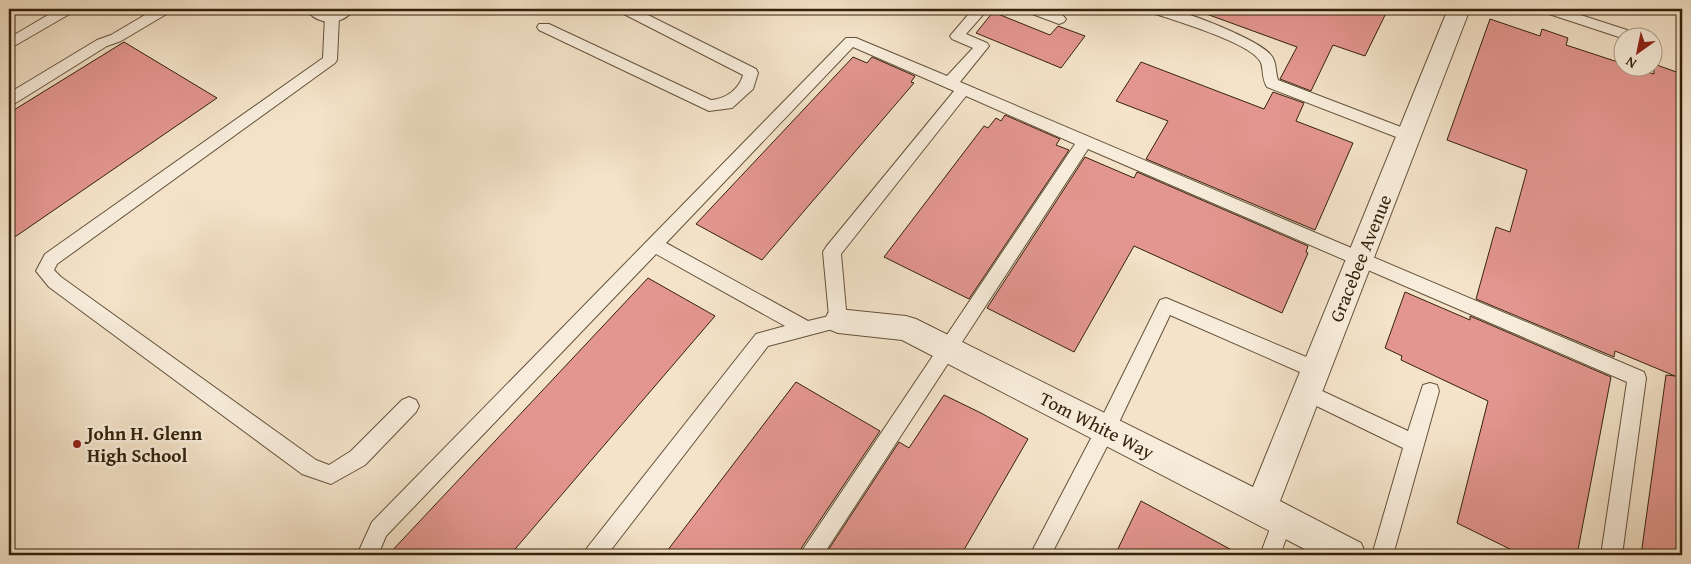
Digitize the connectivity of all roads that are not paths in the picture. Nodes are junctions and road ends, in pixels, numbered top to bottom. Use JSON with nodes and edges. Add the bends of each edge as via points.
{"nodes":[{"id":1,"x":68,"y":9,"type":"edge"},
{"id":2,"x":164,"y":9,"type":"edge"},
{"id":3,"x":625,"y":9,"type":"edge"},
{"id":4,"x":981,"y":9,"type":"edge"},
{"id":5,"x":1032,"y":9,"type":"edge"},
{"id":6,"x":1155,"y":9,"type":"edge"},
{"id":7,"x":1548,"y":9,"type":"edge"},
{"id":8,"x":1455,"y":10,"type":"edge"},
{"id":9,"x":331,"y":11,"type":"edge"},
{"id":10,"x":1058,"y":19,"type":"dead end"},
{"id":11,"x":544,"y":27,"type":"dead end"},
{"id":12,"x":1614,"y":30,"type":"edge"},
{"id":13,"x":9,"y":44,"type":"edge"},
{"id":14,"x":957,"y":86,"type":"junction"},
{"id":15,"x":9,"y":100,"type":"edge"},
{"id":16,"x":1409,"y":136,"type":"junction"},
{"id":17,"x":1085,"y":142,"type":"junction"},
{"id":18,"x":654,"y":245,"type":"junction"},
{"id":19,"x":1360,"y":259,"type":"junction"},
{"id":20,"x":838,"y":321,"type":"junction"},
{"id":21,"x":806,"y":330,"type":"junction"},
{"id":22,"x":948,"y":349,"type":"junction"},
{"id":23,"x":1311,"y":381,"type":"junction"},
{"id":24,"x":1430,"y":391,"type":"dead end"},
{"id":25,"x":409,"y":406,"type":"dead end"},
{"id":26,"x":1106,"y":429,"type":"junction"},
{"id":27,"x":1415,"y":444,"type":"junction"},
{"id":28,"x":1272,"y":514,"type":"junction"},
{"id":29,"x":367,"y":555,"type":"edge"},
{"id":30,"x":594,"y":555,"type":"edge"},
{"id":31,"x":811,"y":555,"type":"edge"},
{"id":32,"x":1040,"y":555,"type":"edge"},
{"id":33,"x":1270,"y":555,"type":"edge"},
{"id":34,"x":1349,"y":555,"type":"edge"},
{"id":35,"x":1382,"y":555,"type":"edge"},
{"id":36,"x":1612,"y":555,"type":"edge"}],
"edges":[{"from":1,"to":13,"type":"lane"},
{"from":2,"to":15,"type":"lane"},
{"from":3,"to":11,"type":"lane","via":[[751,73],[748,85],[727,104],[709,106]]},
{"from":4,"to":14,"type":"lane","via":[[957,36],[982,46]]},
{"from":5,"to":10,"type":"lane"},
{"from":6,"to":16,"type":"lane","via":[[1259,51],[1266,58],[1267,74],[1272,83]]},
{"from":7,"to":12,"type":"lane"},
{"from":8,"to":16,"type":"street","name":"Gracebee Avenue"},
{"from":9,"to":25,"type":"lane","via":[[330,60],[52,259],[45,271],[55,282],[309,467],[331,475],[358,458]]},
{"from":14,"to":17,"type":"lane"},
{"from":14,"to":18,"type":"lane","via":[[851,41]]},
{"from":14,"to":20,"type":"lane","via":[[832,252]]},
{"from":16,"to":19,"type":"street","name":"Gracebee Avenue"},
{"from":17,"to":19,"type":"lane"},
{"from":17,"to":22,"type":"lane"},
{"from":18,"to":21,"type":"lane"},
{"from":18,"to":29,"type":"lane","via":[[379,529]]},
{"from":19,"to":23,"type":"street","name":"Gracebee Avenue"},
{"from":19,"to":36,"type":"lane","via":[[1637,378]]},
{"from":20,"to":21,"type":"lane"},
{"from":20,"to":22,"type":"street","name":"Tom White Way","via":[[906,328]]},
{"from":21,"to":30,"type":"lane","via":[[762,340]]},
{"from":22,"to":26,"type":"street","name":"Tom White Way"},
{"from":22,"to":31,"type":"lane"},
{"from":23,"to":26,"type":"lane","via":[[1166,305]]},
{"from":23,"to":27,"type":"lane"},
{"from":23,"to":28,"type":"street","name":"Gracebee Avenue"},
{"from":24,"to":27,"type":"lane"},
{"from":26,"to":28,"type":"street","name":"Tom White Way"},
{"from":26,"to":32,"type":"lane"},
{"from":27,"to":35,"type":"lane"},
{"from":28,"to":33,"type":"lane"},
{"from":28,"to":34,"type":"street","name":"Tom White Way"}]}
